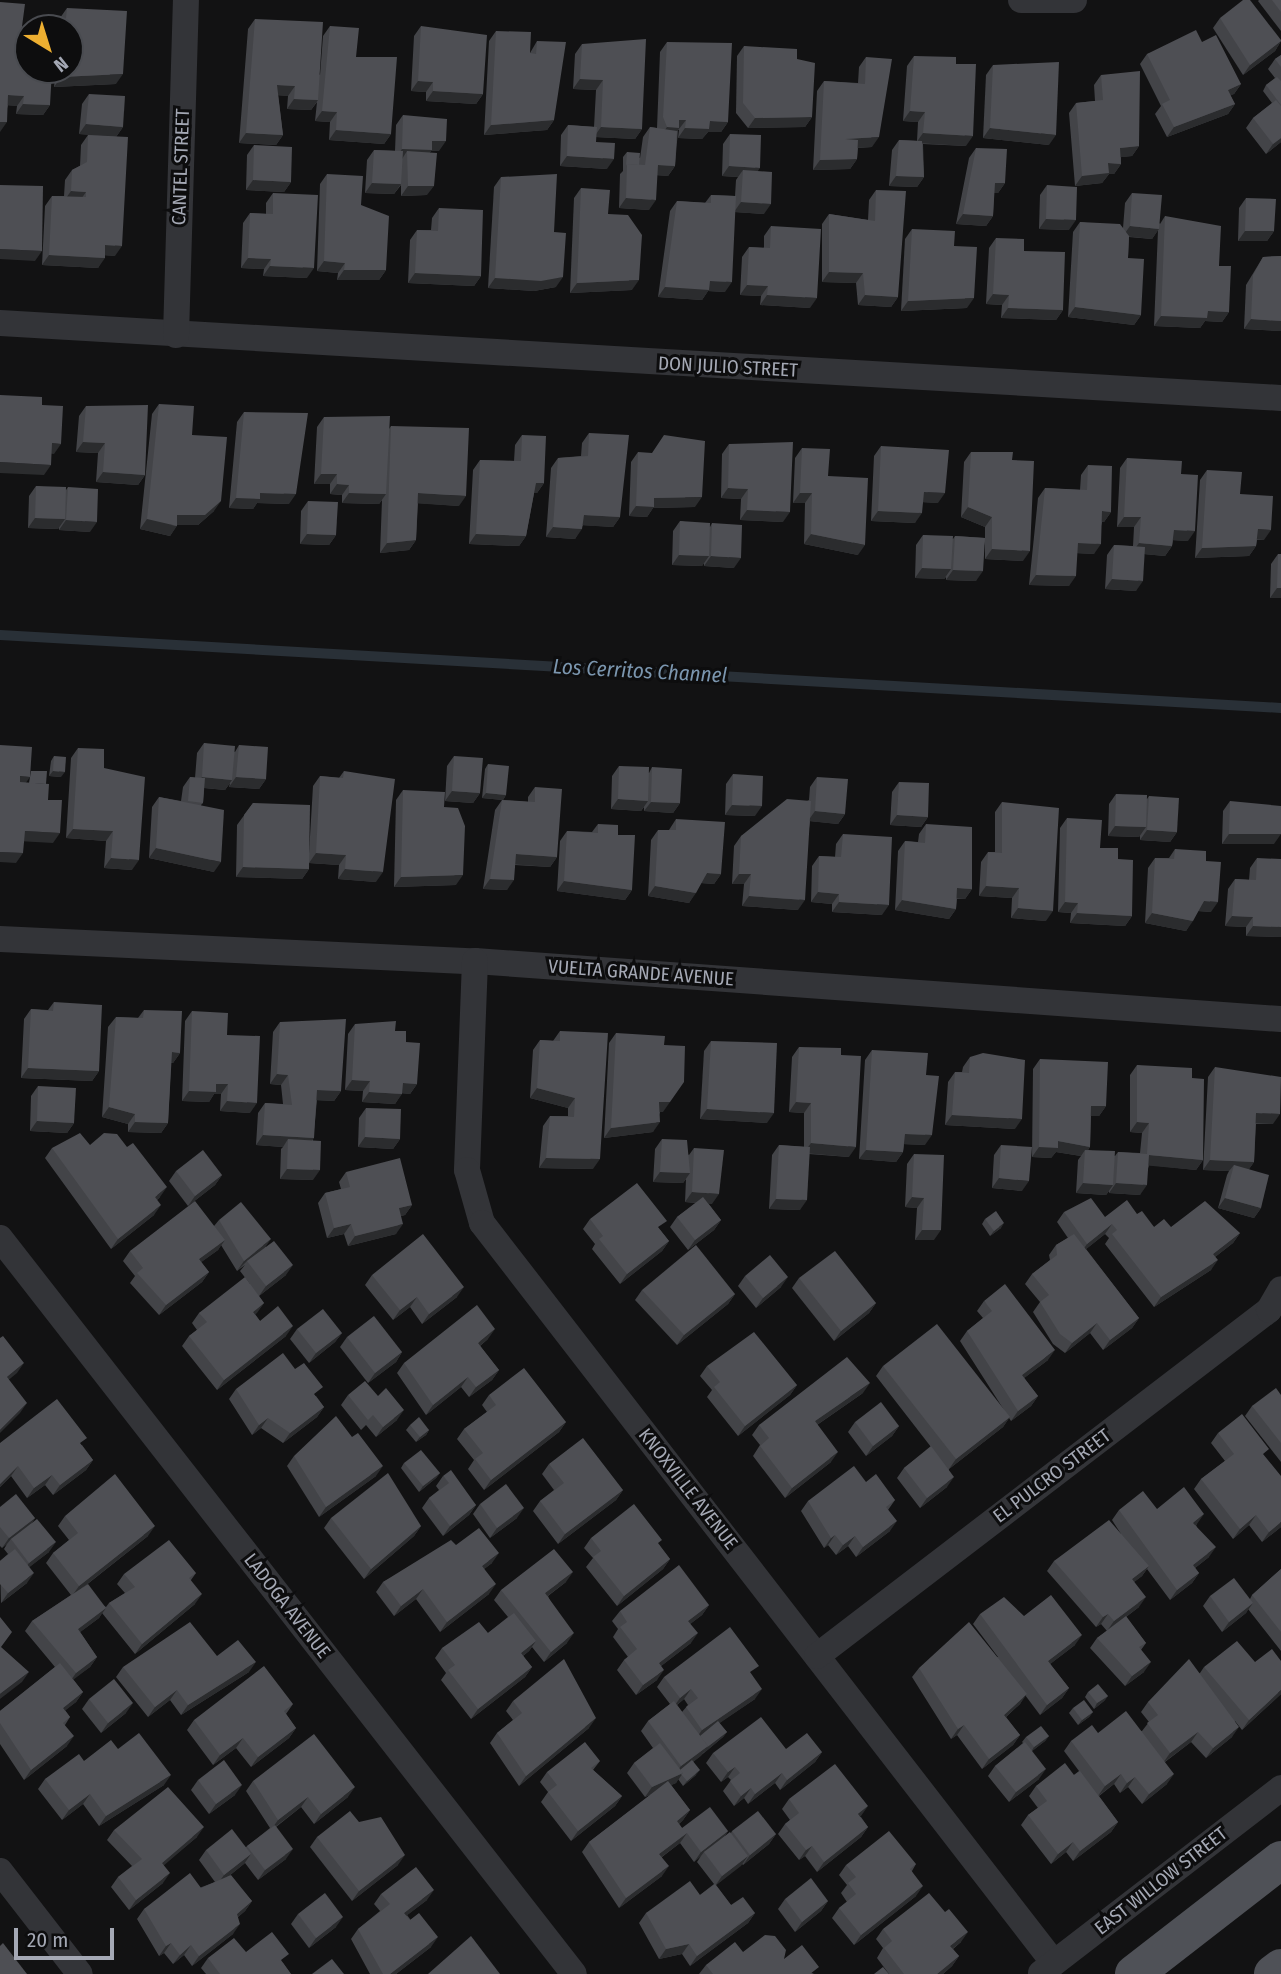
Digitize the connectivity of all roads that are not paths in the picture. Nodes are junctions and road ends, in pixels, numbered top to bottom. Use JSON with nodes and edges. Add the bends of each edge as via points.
{"nodes":[{"id":1,"x":186,"y":0,"type":"edge"},
{"id":2,"x":1021,"y":0,"type":"edge"},
{"id":3,"x":1074,"y":0,"type":"edge"},
{"id":4,"x":0,"y":323,"type":"edge"},
{"id":5,"x":176,"y":335,"type":"junction"},
{"id":6,"x":1281,"y":398,"type":"edge"},
{"id":7,"x":0,"y":939,"type":"edge"},
{"id":8,"x":475,"y":961,"type":"junction"},
{"id":9,"x":1281,"y":1019,"type":"edge"},
{"id":10,"x":0,"y":1238,"type":"edge"},
{"id":11,"x":1281,"y":1289,"type":"edge"},
{"id":12,"x":817,"y":1656,"type":"junction"},
{"id":13,"x":1281,"y":1788,"type":"edge"},
{"id":14,"x":1281,"y":1860,"type":"edge"},
{"id":15,"x":0,"y":1871,"type":"edge"},
{"id":16,"x":1281,"y":1968,"type":"edge"},
{"id":17,"x":1047,"y":1969,"type":"edge"},
{"id":18,"x":80,"y":1974,"type":"edge"},
{"id":19,"x":574,"y":1974,"type":"edge"},
{"id":20,"x":1134,"y":1974,"type":"edge"},
{"id":21,"x":1273,"y":1974,"type":"edge"}],
"edges":[{"from":1,"to":5,"type":"street","name":"CANTEL STREET"},
{"from":2,"to":3,"type":"street"},
{"from":4,"to":5,"type":"street"},
{"from":5,"to":6,"type":"street","name":"DON JULIO STREET"},
{"from":7,"to":8,"type":"street","name":"VUELTA GRANDE AVENUE"},
{"from":8,"to":9,"type":"street","name":"VUELTA GRANDE AVENUE"},
{"from":8,"to":12,"type":"street","name":"KNOXVILLE AVENUE","via":[[467,1170],[482,1223]]},
{"from":10,"to":19,"type":"street","name":"LADOGA AVENUE"},
{"from":11,"to":12,"type":"street","name":"EL PULCRO STREET","via":[[1269,1310]]},
{"from":12,"to":17,"type":"street","name":"KNOXVILLE AVENUE"},
{"from":13,"to":17,"type":"street","name":"EAST WILLOW STREET"},
{"from":14,"to":20,"type":"main road"},
{"from":15,"to":18,"type":"street"},
{"from":16,"to":21,"type":"main road"}]}
